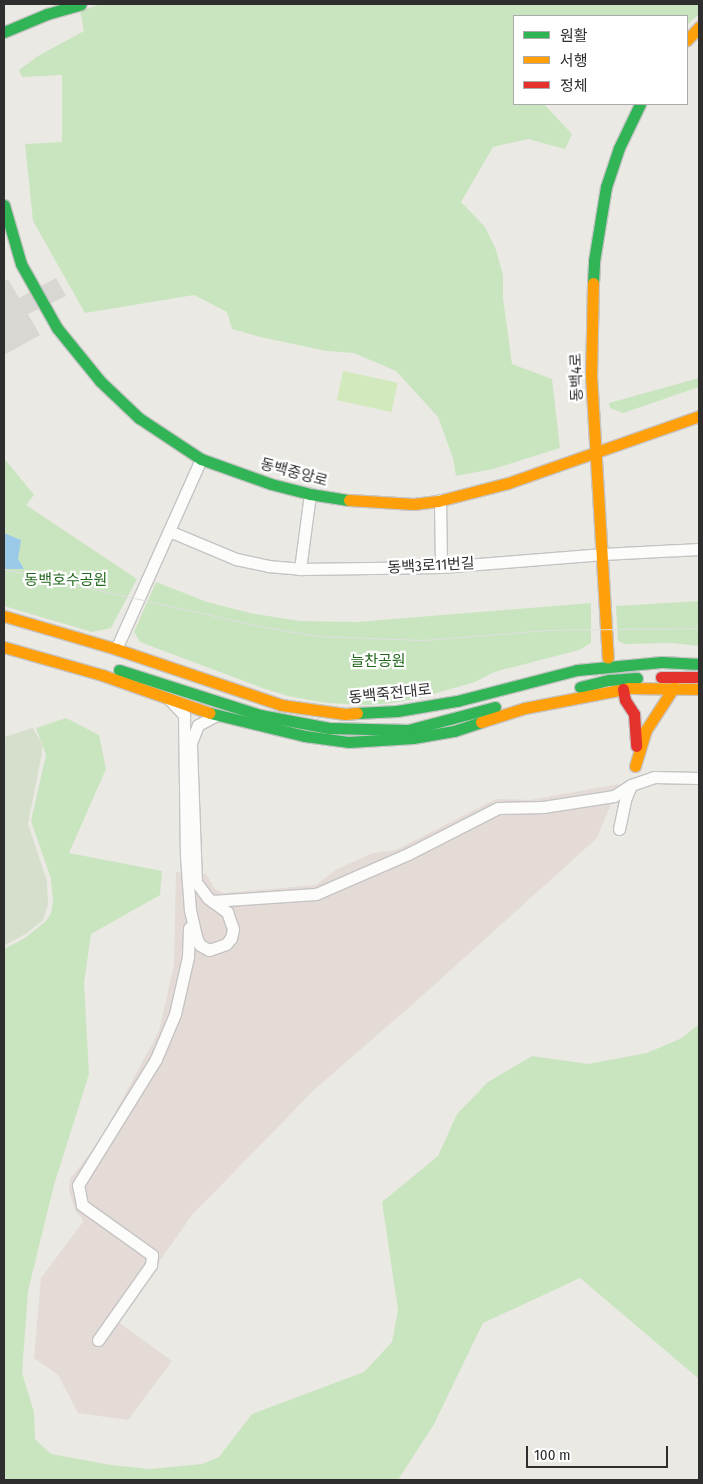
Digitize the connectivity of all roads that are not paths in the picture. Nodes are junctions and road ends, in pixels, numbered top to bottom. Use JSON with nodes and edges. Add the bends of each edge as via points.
{"nodes":[{"id":1,"x":81,"y":4,"type":"edge"},
{"id":2,"x":699,"y":27,"type":"edge"},
{"id":3,"x":4,"y":32,"type":"edge"},
{"id":4,"x":688,"y":39,"type":"edge"},
{"id":5,"x":639,"y":105,"type":"edge"},
{"id":6,"x":4,"y":205,"type":"edge"},
{"id":7,"x":699,"y":416,"type":"edge"},
{"id":8,"x":597,"y":451,"type":"junction"},
{"id":9,"x":201,"y":459,"type":"junction"},
{"id":10,"x":310,"y":494,"type":"junction"},
{"id":11,"x":440,"y":500,"type":"junction"},
{"id":12,"x":169,"y":530,"type":"junction"},
{"id":13,"x":699,"y":549,"type":"edge"},
{"id":14,"x":603,"y":554,"type":"junction"},
{"id":15,"x":441,"y":567,"type":"junction"},
{"id":16,"x":300,"y":569,"type":"junction"},
{"id":17,"x":4,"y":616,"type":"edge"},
{"id":18,"x":4,"y":636,"type":"edge"},
{"id":19,"x":4,"y":647,"type":"edge"},
{"id":20,"x":116,"y":649,"type":"junction"},
{"id":21,"x":699,"y":656,"type":"edge"},
{"id":22,"x":608,"y":657,"type":"junction"},
{"id":23,"x":699,"y":664,"type":"edge"},
{"id":24,"x":699,"y":677,"type":"edge"},
{"id":25,"x":674,"y":687,"type":"junction"},
{"id":26,"x":699,"y":689,"type":"edge"},
{"id":27,"x":622,"y":690,"type":"junction"},
{"id":28,"x":168,"y":699,"type":"junction"},
{"id":29,"x":457,"y":701,"type":"junction"},
{"id":30,"x":217,"y":715,"type":"junction"},
{"id":31,"x":266,"y":716,"type":"junction"},
{"id":32,"x":440,"y":722,"type":"junction"},
{"id":33,"x":305,"y":736,"type":"junction"},
{"id":34,"x":413,"y":738,"type":"junction"},
{"id":35,"x":635,"y":766,"type":"junction"},
{"id":36,"x":699,"y":778,"type":"edge"},
{"id":37,"x":631,"y":785,"type":"junction"},
{"id":38,"x":619,"y":829,"type":"dead end"},
{"id":39,"x":248,"y":898,"type":"junction"},
{"id":40,"x":212,"y":900,"type":"junction"},
{"id":41,"x":190,"y":910,"type":"junction"},
{"id":42,"x":230,"y":916,"type":"junction"},
{"id":43,"x":200,"y":946,"type":"junction"},
{"id":44,"x":188,"y":957,"type":"junction"},
{"id":45,"x":98,"y":1340,"type":"dead end"}],
"edges":[{"from":1,"to":3,"type":"main road"},
{"from":2,"to":4,"type":"main road"},
{"from":5,"to":8,"type":"main road","name":"동백4로","via":[[613,163],[596,237],[591,357]]},
{"from":6,"to":9,"type":"main road","name":"동백중앙로","via":[[28,278],[69,344],[125,406]]},
{"from":7,"to":8,"type":"main road","name":"동백중앙로"},
{"from":8,"to":11,"type":"main road","name":"동백중앙로","via":[[508,483]]},
{"from":8,"to":14,"type":"main road","name":"동백4로"},
{"from":9,"to":10,"type":"main road","name":"동백중앙로"},
{"from":9,"to":12,"type":"street"},
{"from":10,"to":11,"type":"main road","name":"동백중앙로","via":[[391,505]]},
{"from":10,"to":16,"type":"street"},
{"from":11,"to":15,"type":"street"},
{"from":12,"to":16,"type":"street","name":"동백3로11번길","via":[[236,559]]},
{"from":12,"to":20,"type":"street"},
{"from":13,"to":14,"type":"street","name":"동백3로11번길"},
{"from":14,"to":15,"type":"street","name":"동백3로11번길"},
{"from":14,"to":22,"type":"main road","name":"동백4로"},
{"from":15,"to":16,"type":"street","name":"동백3로11번길"},
{"from":17,"to":20,"type":"main road","name":"동백죽전대로"},
{"from":18,"to":31,"type":"main road","name":"동백죽전대로"},
{"from":19,"to":28,"type":"main road","via":[[102,674]]},
{"from":20,"to":29,"type":"main road","name":"동백죽전대로","via":[[281,705],[345,714],[397,711]]},
{"from":21,"to":22,"type":"main road","via":[[677,653]]},
{"from":22,"to":29,"type":"main road","via":[[553,666]]},
{"from":23,"to":29,"type":"main road","name":"동백죽전대로","via":[[662,662],[576,670]]},
{"from":24,"to":32,"type":"main road","name":"동백죽전대로","via":[[609,680]]},
{"from":25,"to":26,"type":"main road"},
{"from":25,"to":27,"type":"main road"},
{"from":25,"to":35,"type":"main road","via":[[649,724]]},
{"from":27,"to":34,"type":"main road","via":[[564,699],[454,731]]},
{"from":27,"to":35,"type":"main road","via":[[636,724]]},
{"from":28,"to":30,"type":"main road"},
{"from":28,"to":41,"type":"street","via":[[184,714]]},
{"from":30,"to":33,"type":"main road"},
{"from":30,"to":40,"type":"street","via":[[198,725],[191,743],[195,873],[201,890]]},
{"from":31,"to":32,"type":"main road","name":"동백죽전대로","via":[[330,728],[408,730]]},
{"from":31,"to":33,"type":"main road"},
{"from":32,"to":34,"type":"main road"},
{"from":33,"to":34,"type":"main road","via":[[348,742]]},
{"from":35,"to":37,"type":"street"},
{"from":36,"to":37,"type":"street","via":[[654,777]]},
{"from":37,"to":38,"type":"street"},
{"from":37,"to":39,"type":"street","via":[[614,796],[543,807],[498,808],[408,854],[316,894]]},
{"from":39,"to":40,"type":"street"},
{"from":39,"to":42,"type":"street"},
{"from":40,"to":42,"type":"street"},
{"from":41,"to":43,"type":"street"},
{"from":41,"to":44,"type":"street"},
{"from":42,"to":43,"type":"street","via":[[233,929],[229,941],[213,950]]},
{"from":43,"to":44,"type":"street"},
{"from":44,"to":45,"type":"street","via":[[175,1014],[156,1060],[78,1186],[82,1205],[152,1255],[150,1265]]}]}
